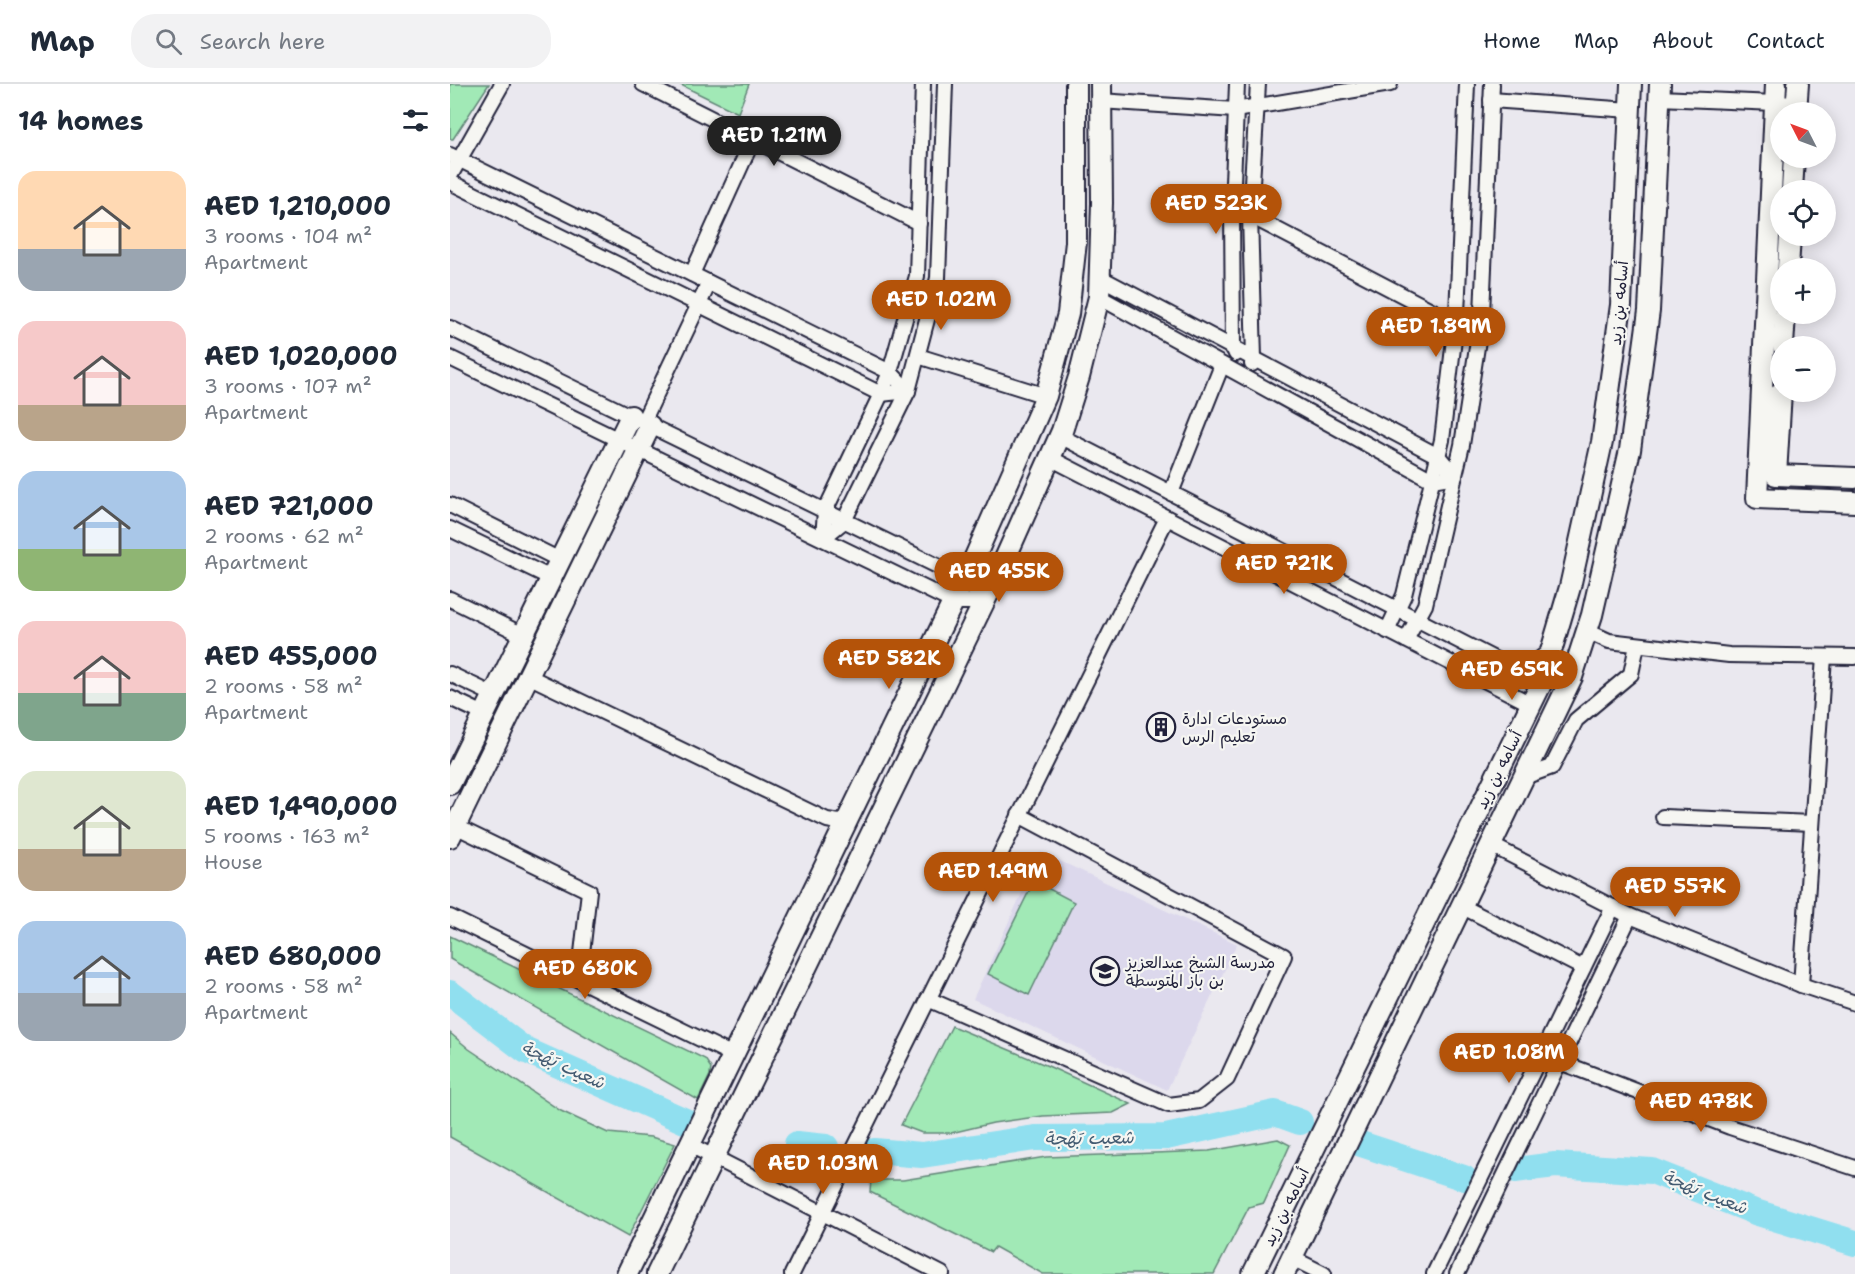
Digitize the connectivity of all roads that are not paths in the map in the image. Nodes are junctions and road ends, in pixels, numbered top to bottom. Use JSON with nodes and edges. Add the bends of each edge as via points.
{"nodes":[{"id":1,"x":502,"y":84,"type":"edge"},
{"id":2,"x":643,"y":84,"type":"edge"},
{"id":3,"x":923,"y":84,"type":"edge"},
{"id":4,"x":945,"y":84,"type":"edge"},
{"id":5,"x":1076,"y":84,"type":"edge"},
{"id":6,"x":1237,"y":84,"type":"edge"},
{"id":7,"x":1258,"y":84,"type":"edge"},
{"id":8,"x":1390,"y":84,"type":"edge"},
{"id":9,"x":1467,"y":84,"type":"edge"},
{"id":10,"x":1492,"y":84,"type":"edge"},
{"id":11,"x":1632,"y":84,"type":"edge"},
{"id":12,"x":1660,"y":91,"type":"edge"},
{"id":13,"x":1100,"y":92,"type":"edge"},
{"id":14,"x":1776,"y":93,"type":"edge"},
{"id":15,"x":1491,"y":100,"type":"junction"},
{"id":16,"x":1797,"y":100,"type":"edge"},
{"id":17,"x":1257,"y":107,"type":"junction"},
{"id":18,"x":1235,"y":110,"type":"junction"},
{"id":19,"x":1630,"y":110,"type":"junction"},
{"id":20,"x":753,"y":139,"type":"junction"},
{"id":21,"x":455,"y":157,"type":"edge"},
{"id":22,"x":450,"y":176,"type":"edge"},
{"id":23,"x":450,"y":182,"type":"edge"},
{"id":24,"x":1232,"y":207,"type":"junction"},
{"id":25,"x":1250,"y":216,"type":"junction"},
{"id":26,"x":919,"y":223,"type":"junction"},
{"id":27,"x":692,"y":274,"type":"junction"},
{"id":28,"x":709,"y":283,"type":"junction"},
{"id":29,"x":1100,"y":287,"type":"junction"},
{"id":30,"x":699,"y":304,"type":"junction"},
{"id":31,"x":1456,"y":323,"type":"junction"},
{"id":32,"x":450,"y":328,"type":"edge"},
{"id":33,"x":1233,"y":347,"type":"junction"},
{"id":34,"x":918,"y":356,"type":"junction"},
{"id":35,"x":450,"y":358,"type":"edge"},
{"id":36,"x":1254,"y":358,"type":"junction"},
{"id":37,"x":1222,"y":364,"type":"junction"},
{"id":38,"x":890,"y":372,"type":"junction"},
{"id":39,"x":1247,"y":378,"type":"junction"},
{"id":40,"x":908,"y":391,"type":"junction"},
{"id":41,"x":881,"y":394,"type":"junction"},
{"id":42,"x":1046,"y":396,"type":"junction"},
{"id":43,"x":1780,"y":402,"type":"edge"},
{"id":44,"x":641,"y":421,"type":"junction"},
{"id":45,"x":1060,"y":436,"type":"junction"},
{"id":46,"x":619,"y":440,"type":"junction"},
{"id":47,"x":1602,"y":442,"type":"junction"},
{"id":48,"x":638,"y":450,"type":"junction"},
{"id":49,"x":1630,"y":450,"type":"junction"},
{"id":50,"x":1438,"y":456,"type":"junction"},
{"id":51,"x":1050,"y":458,"type":"junction"},
{"id":52,"x":1455,"y":476,"type":"junction"},
{"id":53,"x":1855,"y":478,"type":"edge"},
{"id":54,"x":1432,"y":480,"type":"junction"},
{"id":55,"x":1171,"y":492,"type":"junction"},
{"id":56,"x":1855,"y":502,"type":"edge"},
{"id":57,"x":450,"y":505,"type":"edge"},
{"id":58,"x":825,"y":512,"type":"junction"},
{"id":59,"x":1167,"y":518,"type":"junction"},
{"id":60,"x":844,"y":521,"type":"junction"},
{"id":61,"x":450,"y":529,"type":"edge"},
{"id":62,"x":823,"y":538,"type":"junction"},
{"id":63,"x":560,"y":560,"type":"junction"},
{"id":64,"x":551,"y":578,"type":"junction"},
{"id":65,"x":964,"y":579,"type":"junction"},
{"id":66,"x":450,"y":599,"type":"edge"},
{"id":67,"x":953,"y":602,"type":"junction"},
{"id":68,"x":984,"y":602,"type":"junction"},
{"id":69,"x":1398,"y":609,"type":"junction"},
{"id":70,"x":1417,"y":620,"type":"junction"},
{"id":71,"x":1387,"y":631,"type":"junction"},
{"id":72,"x":1587,"y":631,"type":"junction"},
{"id":73,"x":523,"y":635,"type":"junction"},
{"id":74,"x":1406,"y":640,"type":"junction"},
{"id":75,"x":1637,"y":645,"type":"junction"},
{"id":76,"x":1553,"y":647,"type":"junction"},
{"id":77,"x":1824,"y":657,"type":"junction"},
{"id":78,"x":1855,"y":657,"type":"edge"},
{"id":79,"x":450,"y":674,"type":"edge"},
{"id":80,"x":528,"y":676,"type":"junction"},
{"id":81,"x":494,"y":695,"type":"junction"},
{"id":82,"x":450,"y":698,"type":"edge"},
{"id":83,"x":1531,"y":704,"type":"junction"},
{"id":84,"x":484,"y":714,"type":"junction"},
{"id":85,"x":1524,"y":777,"type":"junction"},
{"id":86,"x":450,"y":784,"type":"edge"},
{"id":87,"x":1019,"y":815,"type":"junction"},
{"id":88,"x":1663,"y":817,"type":"dead end"},
{"id":89,"x":1812,"y":823,"type":"junction"},
{"id":90,"x":845,"y":824,"type":"junction"},
{"id":91,"x":453,"y":832,"type":"edge"},
{"id":92,"x":1491,"y":845,"type":"junction"},
{"id":93,"x":1461,"y":906,"type":"junction"},
{"id":94,"x":1613,"y":907,"type":"junction"},
{"id":95,"x":1630,"y":916,"type":"junction"},
{"id":96,"x":450,"y":917,"type":"edge"},
{"id":97,"x":1583,"y":968,"type":"junction"},
{"id":98,"x":579,"y":980,"type":"junction"},
{"id":99,"x":1801,"y":985,"type":"junction"},
{"id":100,"x":928,"y":999,"type":"junction"},
{"id":101,"x":1855,"y":1003,"type":"edge"},
{"id":102,"x":733,"y":1055,"type":"junction"},
{"id":103,"x":1560,"y":1062,"type":"junction"},
{"id":104,"x":690,"y":1144,"type":"junction"},
{"id":105,"x":714,"y":1156,"type":"junction"},
{"id":106,"x":1855,"y":1168,"type":"edge"},
{"id":107,"x":822,"y":1212,"type":"junction"},
{"id":108,"x":1288,"y":1266,"type":"edge"},
{"id":109,"x":627,"y":1274,"type":"edge"},
{"id":110,"x":657,"y":1274,"type":"edge"},
{"id":111,"x":792,"y":1274,"type":"edge"},
{"id":112,"x":942,"y":1274,"type":"edge"},
{"id":113,"x":1253,"y":1274,"type":"edge"},
{"id":114,"x":1324,"y":1274,"type":"edge"},
{"id":115,"x":1434,"y":1274,"type":"edge"},
{"id":116,"x":1457,"y":1274,"type":"edge"}],
"edges":[{"from":1,"to":21,"type":"street"},
{"from":2,"to":20,"type":"street"},
{"from":3,"to":26,"type":"street"},
{"from":4,"to":34,"type":"street","via":[[938,278]]},
{"from":5,"to":42,"type":"street","via":[[1076,242],[1068,314]]},
{"from":6,"to":18,"type":"street"},
{"from":7,"to":17,"type":"street"},
{"from":8,"to":17,"type":"street"},
{"from":9,"to":31,"type":"street"},
{"from":10,"to":15,"type":"street"},
{"from":11,"to":19,"type":"street","name":"أسامه بن زيد"},
{"from":12,"to":14,"type":"street"},
{"from":12,"to":49,"type":"street","name":"أسامه بن زيد","via":[[1648,311]]},
{"from":13,"to":18,"type":"street"},
{"from":13,"to":29,"type":"street"},
{"from":14,"to":16,"type":"street"},
{"from":14,"to":56,"type":"street","via":[[1756,498]]},
{"from":15,"to":19,"type":"street"},
{"from":15,"to":52,"type":"street","via":[[1482,314]]},
{"from":17,"to":18,"type":"street"},
{"from":17,"to":25,"type":"street"},
{"from":18,"to":24,"type":"street"},
{"from":19,"to":47,"type":"street","name":"أسامه بن زيد","via":[[1621,305]]},
{"from":20,"to":26,"type":"street"},
{"from":20,"to":27,"type":"street"},
{"from":21,"to":22,"type":"street"},
{"from":21,"to":27,"type":"street"},
{"from":23,"to":30,"type":"street"},
{"from":24,"to":25,"type":"street"},
{"from":24,"to":33,"type":"street"},
{"from":25,"to":31,"type":"street"},
{"from":25,"to":36,"type":"street"},
{"from":26,"to":38,"type":"street","via":[[917,276]]},
{"from":27,"to":28,"type":"street"},
{"from":28,"to":30,"type":"street"},
{"from":28,"to":38,"type":"street"},
{"from":29,"to":33,"type":"street"},
{"from":29,"to":37,"type":"street"},
{"from":29,"to":45,"type":"street"},
{"from":30,"to":41,"type":"street"},
{"from":30,"to":44,"type":"street"},
{"from":31,"to":50,"type":"street"},
{"from":32,"to":44,"type":"street"},
{"from":33,"to":36,"type":"street"},
{"from":33,"to":39,"type":"street"},
{"from":34,"to":40,"type":"street"},
{"from":34,"to":42,"type":"street"},
{"from":35,"to":46,"type":"street"},
{"from":36,"to":39,"type":"street"},
{"from":36,"to":50,"type":"street"},
{"from":37,"to":39,"type":"street"},
{"from":37,"to":55,"type":"street"},
{"from":38,"to":40,"type":"street"},
{"from":38,"to":41,"type":"street"},
{"from":39,"to":54,"type":"street"},
{"from":40,"to":41,"type":"street"},
{"from":40,"to":60,"type":"street"},
{"from":41,"to":58,"type":"street"},
{"from":42,"to":65,"type":"street"},
{"from":43,"to":53,"type":"street","via":[[1776,475]]},
{"from":44,"to":46,"type":"street"},
{"from":44,"to":48,"type":"street"},
{"from":44,"to":58,"type":"street"},
{"from":45,"to":51,"type":"street"},
{"from":45,"to":55,"type":"street"},
{"from":46,"to":48,"type":"street"},
{"from":46,"to":63,"type":"street"},
{"from":47,"to":49,"type":"street"},
{"from":47,"to":76,"type":"street","name":"أسامه بن زيد"},
{"from":48,"to":62,"type":"street"},
{"from":48,"to":80,"type":"street"},
{"from":49,"to":72,"type":"street","name":"أسامه بن زيد"},
{"from":50,"to":52,"type":"street"},
{"from":50,"to":54,"type":"street"},
{"from":51,"to":59,"type":"street"},
{"from":51,"to":68,"type":"street"},
{"from":52,"to":54,"type":"street"},
{"from":52,"to":70,"type":"street","via":[[1425,605]]},
{"from":54,"to":69,"type":"street"},
{"from":55,"to":69,"type":"street"},
{"from":57,"to":63,"type":"street"},
{"from":58,"to":60,"type":"street"},
{"from":58,"to":62,"type":"street"},
{"from":59,"to":71,"type":"street"},
{"from":59,"to":87,"type":"street"},
{"from":60,"to":62,"type":"street"},
{"from":60,"to":65,"type":"street"},
{"from":61,"to":64,"type":"street"},
{"from":62,"to":67,"type":"street"},
{"from":63,"to":64,"type":"street"},
{"from":64,"to":73,"type":"street"},
{"from":65,"to":67,"type":"street"},
{"from":65,"to":68,"type":"street"},
{"from":66,"to":73,"type":"street"},
{"from":67,"to":68,"type":"street"},
{"from":67,"to":90,"type":"street"},
{"from":68,"to":105,"type":"street"},
{"from":69,"to":70,"type":"street"},
{"from":69,"to":71,"type":"street"},
{"from":70,"to":74,"type":"street"},
{"from":70,"to":76,"type":"street","via":[[1502,663],[1519,667],[1539,661]]},
{"from":71,"to":74,"type":"street"},
{"from":72,"to":75,"type":"street","via":[[1609,641]]},
{"from":72,"to":85,"type":"street","name":"أسامه بن زيد","via":[[1572,677]]},
{"from":73,"to":81,"type":"street"},
{"from":74,"to":83,"type":"street"},
{"from":75,"to":77,"type":"street","via":[[1729,655]]},
{"from":75,"to":85,"type":"street","via":[[1631,674],[1576,720],[1552,766]]},
{"from":76,"to":83,"type":"street","name":"أسامه بن زيد"},
{"from":77,"to":78,"type":"street"},
{"from":77,"to":89,"type":"street"},
{"from":79,"to":81,"type":"street"},
{"from":80,"to":90,"type":"street","via":[[827,820]]},
{"from":80,"to":91,"type":"street"},
{"from":81,"to":84,"type":"street"},
{"from":82,"to":84,"type":"street"},
{"from":83,"to":113,"type":"street","name":"أسامه بن زيد"},
{"from":84,"to":86,"type":"street"},
{"from":85,"to":92,"type":"street","name":"أسامه بن زيد"},
{"from":87,"to":100,"type":"street"},
{"from":87,"to":100,"type":"street","via":[[1284,956],[1227,1079],[1199,1101],[1169,1105]]},
{"from":88,"to":89,"type":"street"},
{"from":89,"to":99,"type":"street"},
{"from":90,"to":102,"type":"street"},
{"from":91,"to":98,"type":"street","via":[[589,891]]},
{"from":92,"to":93,"type":"street","name":"أسامه بن زيد"},
{"from":92,"to":94,"type":"street"},
{"from":93,"to":97,"type":"street"},
{"from":93,"to":108,"type":"street","name":"أسامه بن زيد"},
{"from":94,"to":95,"type":"street"},
{"from":94,"to":97,"type":"street"},
{"from":95,"to":99,"type":"street"},
{"from":95,"to":103,"type":"street"},
{"from":96,"to":98,"type":"street"},
{"from":97,"to":115,"type":"street"},
{"from":98,"to":102,"type":"street"},
{"from":99,"to":101,"type":"street"},
{"from":100,"to":107,"type":"street"},
{"from":102,"to":104,"type":"street"},
{"from":103,"to":106,"type":"street","via":[[1730,1127]]},
{"from":103,"to":116,"type":"street"},
{"from":104,"to":105,"type":"street"},
{"from":104,"to":109,"type":"street"},
{"from":105,"to":107,"type":"street"},
{"from":105,"to":110,"type":"street"},
{"from":107,"to":111,"type":"street"},
{"from":107,"to":112,"type":"street"},
{"from":108,"to":114,"type":"street"}]}
